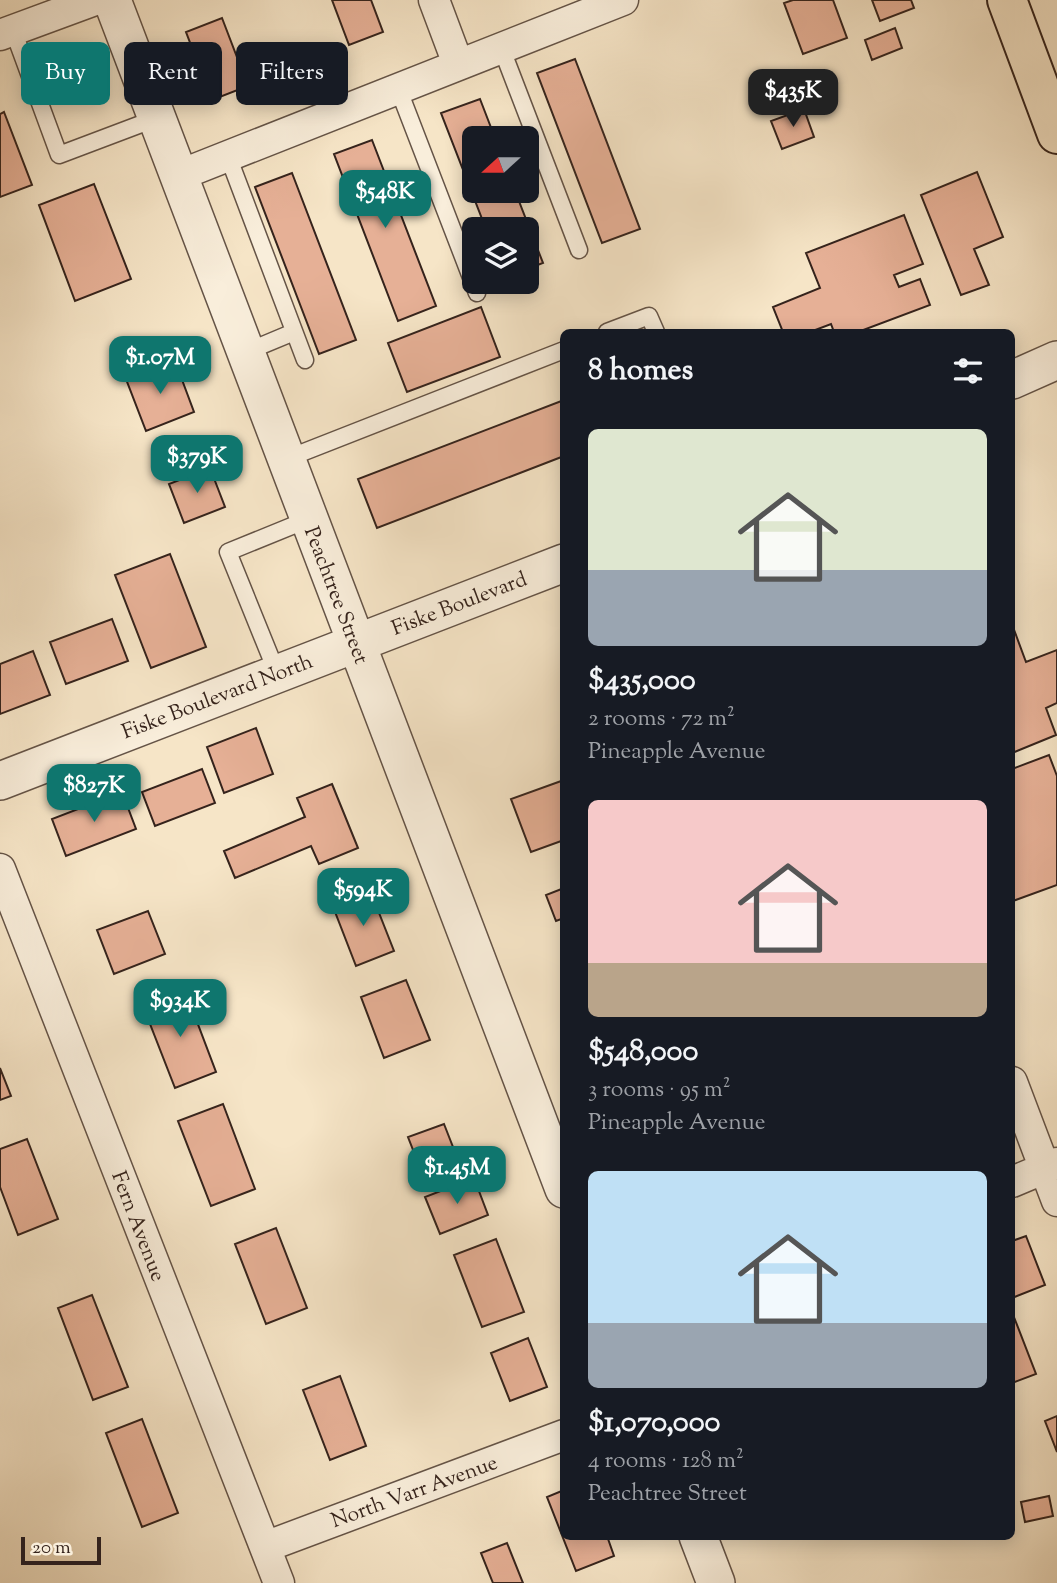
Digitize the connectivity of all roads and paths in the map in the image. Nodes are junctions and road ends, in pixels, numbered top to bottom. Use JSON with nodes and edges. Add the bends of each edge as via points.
{"nodes":[{"id":1,"x":95,"y":0,"type":"edge"},
{"id":2,"x":112,"y":0,"type":"edge"},
{"id":3,"x":434,"y":0,"type":"edge"},
{"id":4,"x":623,"y":0,"type":"edge"},
{"id":5,"x":1007,"y":0,"type":"edge"},
{"id":6,"x":6,"y":33,"type":"edge"},
{"id":7,"x":501,"y":47,"type":"junction"},
{"id":8,"x":458,"y":64,"type":"junction"},
{"id":9,"x":398,"y":88,"type":"junction"},
{"id":10,"x":158,"y":118,"type":"junction"},
{"id":11,"x":1057,"y":134,"type":"edge"},
{"id":12,"x":228,"y":156,"type":"junction"},
{"id":13,"x":180,"y":175,"type":"junction"},
{"id":14,"x":579,"y":250,"type":"dead end"},
{"id":15,"x":462,"y":254,"type":"edge"},
{"id":16,"x":615,"y":329,"type":"edge"},
{"id":17,"x":655,"y":329,"type":"edge"},
{"id":18,"x":295,"y":332,"type":"junction"},
{"id":19,"x":246,"y":352,"type":"junction"},
{"id":20,"x":560,"y":352,"type":"edge"},
{"id":21,"x":305,"y":360,"type":"dead end"},
{"id":22,"x":1057,"y":360,"type":"edge"},
{"id":23,"x":1015,"y":379,"type":"edge"},
{"id":24,"x":286,"y":459,"type":"junction"},
{"id":25,"x":309,"y":519,"type":"junction"},
{"id":26,"x":560,"y":565,"type":"edge"},
{"id":27,"x":355,"y":642,"type":"junction"},
{"id":28,"x":278,"y":673,"type":"junction"},
{"id":29,"x":0,"y":781,"type":"edge"},
{"id":30,"x":0,"y":869,"type":"edge"},
{"id":31,"x":1015,"y":1088,"type":"edge"},
{"id":32,"x":1051,"y":1166,"type":"edge"},
{"id":33,"x":560,"y":1179,"type":"edge"},
{"id":34,"x":1015,"y":1181,"type":"edge"},
{"id":35,"x":1057,"y":1201,"type":"edge"},
{"id":36,"x":560,"y":1436,"type":"edge"},
{"id":37,"x":700,"y":1540,"type":"edge"},
{"id":38,"x":265,"y":1547,"type":"junction"},
{"id":39,"x":279,"y":1583,"type":"edge"},
{"id":40,"x":716,"y":1583,"type":"edge"}],
"edges":[{"from":1,"to":6,"type":"street"},
{"from":2,"to":10,"type":"street","name":"Peachtree Street"},
{"from":3,"to":8,"type":"street"},
{"from":4,"to":7,"type":"street"},
{"from":5,"to":11,"type":"main road"},
{"from":6,"to":10,"type":"lane","via":[[60,155]]},
{"from":7,"to":8,"type":"street"},
{"from":7,"to":14,"type":"lane"},
{"from":8,"to":9,"type":"street"},
{"from":9,"to":12,"type":"street"},
{"from":9,"to":15,"type":"lane"},
{"from":10,"to":13,"type":"street","name":"Peachtree Street"},
{"from":12,"to":13,"type":"street"},
{"from":12,"to":18,"type":"lane"},
{"from":13,"to":19,"type":"street","name":"Peachtree Street"},
{"from":16,"to":17,"type":"lane","via":[[649,316]]},
{"from":18,"to":19,"type":"lane"},
{"from":18,"to":21,"type":"lane"},
{"from":19,"to":24,"type":"street","name":"Peachtree Street"},
{"from":20,"to":24,"type":"lane"},
{"from":22,"to":23,"type":"street"},
{"from":24,"to":25,"type":"street","name":"Peachtree Street"},
{"from":25,"to":27,"type":"street","name":"Peachtree Street"},
{"from":25,"to":28,"type":"lane","via":[[228,552]]},
{"from":26,"to":27,"type":"street","name":"Fiske Boulevard"},
{"from":27,"to":28,"type":"street","name":"Fiske Boulevard North"},
{"from":27,"to":33,"type":"street","name":"Peachtree Street"},
{"from":28,"to":29,"type":"street","name":"Fiske Boulevard North"},
{"from":30,"to":38,"type":"street","name":"Fern Avenue"},
{"from":31,"to":32,"type":"street"},
{"from":32,"to":34,"type":"street"},
{"from":32,"to":35,"type":"street"},
{"from":36,"to":38,"type":"street","name":"North Varr Avenue"},
{"from":37,"to":40,"type":"street"},
{"from":38,"to":39,"type":"street","name":"Fern Avenue"}]}
